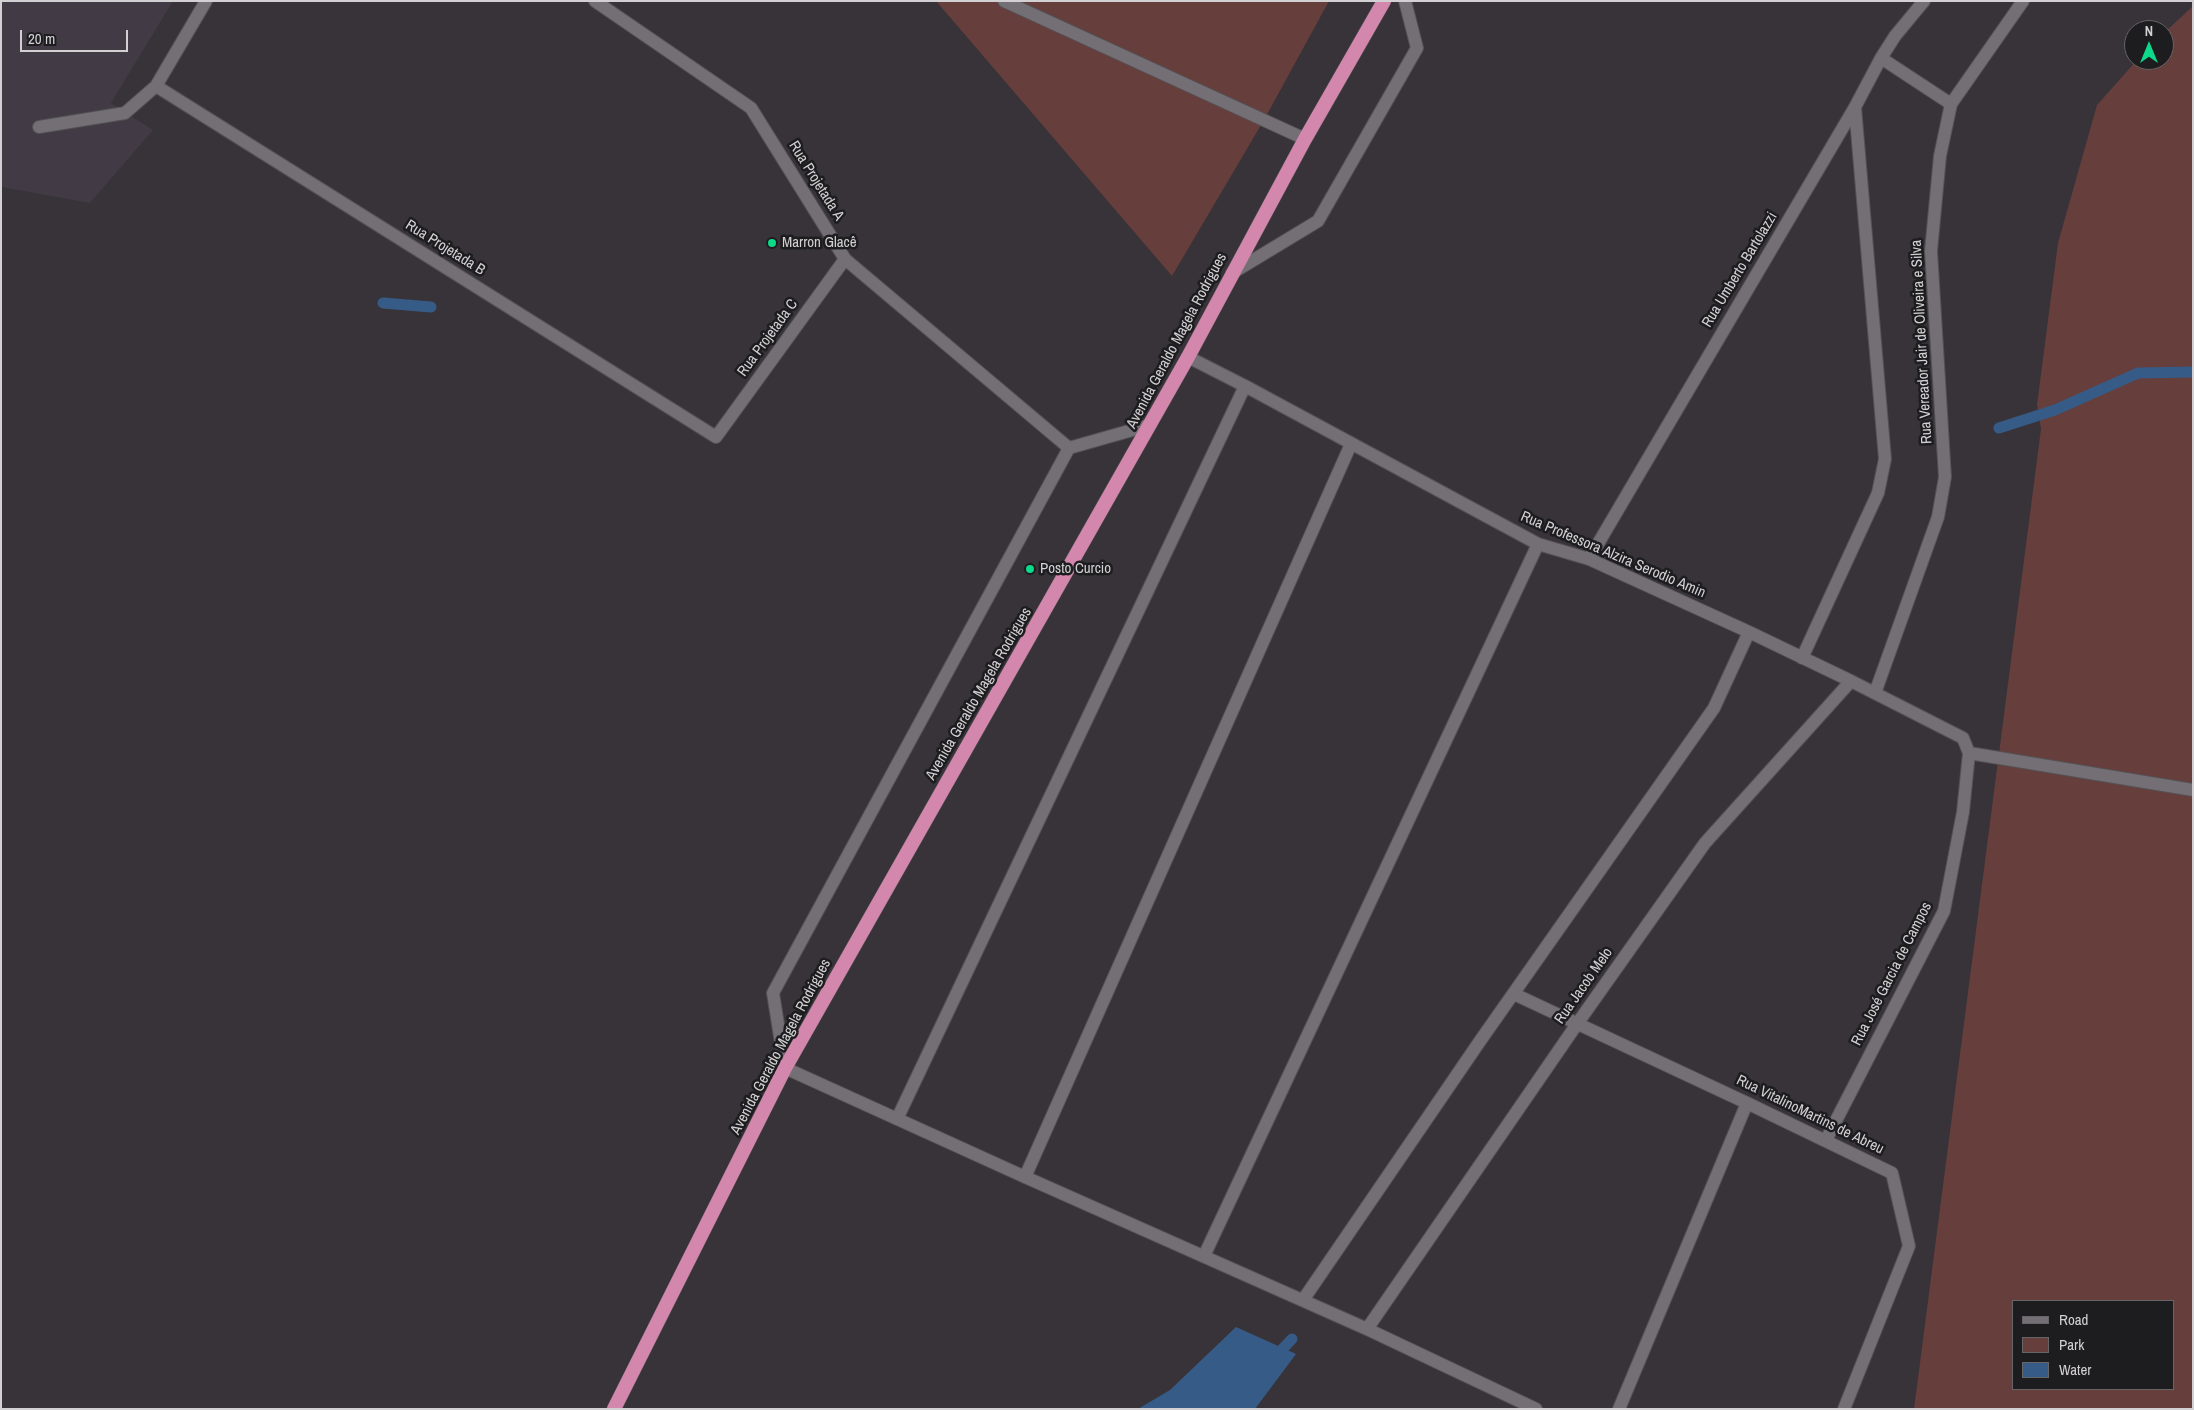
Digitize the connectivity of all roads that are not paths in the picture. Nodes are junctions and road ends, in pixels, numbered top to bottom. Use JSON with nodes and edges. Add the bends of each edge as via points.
{"nodes":[{"id":1,"x":206,"y":1,"type":"edge"},
{"id":2,"x":595,"y":1,"type":"edge"},
{"id":3,"x":1004,"y":1,"type":"edge"},
{"id":4,"x":1384,"y":1,"type":"edge"},
{"id":5,"x":1405,"y":1,"type":"edge"},
{"id":6,"x":1924,"y":1,"type":"edge"},
{"id":7,"x":2023,"y":1,"type":"edge"},
{"id":8,"x":1881,"y":58,"type":"junction"},
{"id":9,"x":156,"y":86,"type":"junction"},
{"id":10,"x":1952,"y":104,"type":"junction"},
{"id":11,"x":1855,"y":107,"type":"junction"},
{"id":12,"x":38,"y":127,"type":"dead end"},
{"id":13,"x":1304,"y":139,"type":"junction"},
{"id":14,"x":845,"y":259,"type":"junction"},
{"id":15,"x":1232,"y":273,"type":"junction"},
{"id":16,"x":1188,"y":357,"type":"junction"},
{"id":17,"x":1245,"y":386,"type":"junction"},
{"id":18,"x":1150,"y":426,"type":"junction"},
{"id":19,"x":716,"y":437,"type":"joint"},
{"id":20,"x":1351,"y":444,"type":"junction"},
{"id":21,"x":1069,"y":448,"type":"junction"},
{"id":22,"x":1538,"y":544,"type":"junction"},
{"id":23,"x":1589,"y":559,"type":"junction"},
{"id":24,"x":1749,"y":632,"type":"junction"},
{"id":25,"x":1802,"y":658,"type":"junction"},
{"id":26,"x":1851,"y":681,"type":"junction"},
{"id":27,"x":1875,"y":693,"type":"junction"},
{"id":28,"x":1969,"y":753,"type":"junction"},
{"id":29,"x":2193,"y":790,"type":"edge"},
{"id":30,"x":1514,"y":994,"type":"junction"},
{"id":31,"x":1577,"y":1024,"type":"junction"},
{"id":32,"x":785,"y":1068,"type":"junction"},
{"id":33,"x":1747,"y":1103,"type":"junction"},
{"id":34,"x":897,"y":1119,"type":"junction"},
{"id":35,"x":1826,"y":1140,"type":"junction"},
{"id":36,"x":1025,"y":1177,"type":"junction"},
{"id":37,"x":1204,"y":1256,"type":"junction"},
{"id":38,"x":1303,"y":1300,"type":"junction"},
{"id":39,"x":1367,"y":1329,"type":"junction"},
{"id":40,"x":614,"y":1409,"type":"edge"},
{"id":41,"x":1536,"y":1409,"type":"edge"},
{"id":42,"x":1619,"y":1409,"type":"edge"},
{"id":43,"x":1844,"y":1409,"type":"edge"}],
"edges":[{"from":1,"to":9,"type":"street"},
{"from":2,"to":14,"type":"street","name":"Rua Projetada A","via":[[751,108]]},
{"from":3,"to":13,"type":"street"},
{"from":4,"to":13,"type":"highway","name":"Avenida Geraldo Magela Rodrigues"},
{"from":5,"to":15,"type":"street","via":[[1417,48],[1318,220]]},
{"from":6,"to":8,"type":"street","name":"Rua Umberto Bartolazzi"},
{"from":7,"to":10,"type":"street","name":"Rua Vereador Jair de Oliveira e Silva"},
{"from":8,"to":10,"type":"street"},
{"from":8,"to":11,"type":"street","name":"Rua Umberto Bartolazzi"},
{"from":9,"to":12,"type":"street","via":[[126,113]]},
{"from":9,"to":19,"type":"street","name":"Rua Projetada B"},
{"from":10,"to":27,"type":"street","name":"Rua Vereador Jair de Oliveira e Silva","via":[[1940,156],[1931,252],[1945,477],[1938,517]]},
{"from":11,"to":23,"type":"street","name":"Rua Umberto Bartolazzi"},
{"from":11,"to":25,"type":"street","via":[[1885,459],[1878,493]]},
{"from":13,"to":15,"type":"highway","name":"Avenida Geraldo Magela Rodrigues"},
{"from":14,"to":19,"type":"street","name":"Rua Projetada C"},
{"from":14,"to":21,"type":"street","name":"Rua Projetada A"},
{"from":15,"to":16,"type":"highway","name":"Avenida Geraldo Magela Rodrigues"},
{"from":16,"to":17,"type":"street","name":"Rua Professora Alzira Serodio Amin"},
{"from":16,"to":18,"type":"highway","name":"Avenida Geraldo Magela Rodrigues"},
{"from":17,"to":20,"type":"street","name":"Rua Professora Alzira Serodio Amin"},
{"from":17,"to":34,"type":"street"},
{"from":18,"to":21,"type":"street"},
{"from":18,"to":32,"type":"highway","name":"Avenida Geraldo Magela Rodrigues"},
{"from":20,"to":22,"type":"street","name":"Rua Professora Alzira Serodio Amin"},
{"from":20,"to":36,"type":"street"},
{"from":21,"to":32,"type":"street","via":[[773,993]]},
{"from":22,"to":23,"type":"street","name":"Rua Professora Alzira Serodio Amin"},
{"from":22,"to":37,"type":"street"},
{"from":23,"to":24,"type":"street","name":"Rua Professora Alzira Serodio Amin"},
{"from":24,"to":25,"type":"street","name":"Rua Professora Alzira Serodio Amin"},
{"from":24,"to":30,"type":"street","via":[[1714,708]]},
{"from":25,"to":26,"type":"street","name":"Rua Professora Alzira Serodio Amin"},
{"from":26,"to":27,"type":"street","name":"Rua Professora Alzira Serodio Amin"},
{"from":26,"to":31,"type":"street","name":"Rua Jacob Melo","via":[[1705,843]]},
{"from":27,"to":28,"type":"street","name":"Rua Professora Alzira Serodio Amin","via":[[1963,738]]},
{"from":28,"to":29,"type":"street"},
{"from":28,"to":35,"type":"street","name":"Rua José Garcia de Campos","via":[[1963,812],[1944,911]]},
{"from":30,"to":31,"type":"street","name":"Rua VitalinoMartins de Abreu"},
{"from":30,"to":38,"type":"street"},
{"from":31,"to":33,"type":"street","name":"Rua VitalinoMartins de Abreu"},
{"from":31,"to":39,"type":"street","name":"Rua Jacob Melo"},
{"from":32,"to":34,"type":"street"},
{"from":32,"to":40,"type":"highway","name":"Avenida Geraldo Magela Rodrigues"},
{"from":33,"to":35,"type":"street","name":"Rua VitalinoMartins de Abreu"},
{"from":33,"to":42,"type":"street"},
{"from":34,"to":36,"type":"street"},
{"from":35,"to":43,"type":"street","name":"Rua VitalinoMartins de Abreu","via":[[1892,1173],[1909,1246]]},
{"from":36,"to":37,"type":"street"},
{"from":37,"to":38,"type":"street"},
{"from":38,"to":39,"type":"street"},
{"from":39,"to":41,"type":"street"}]}
